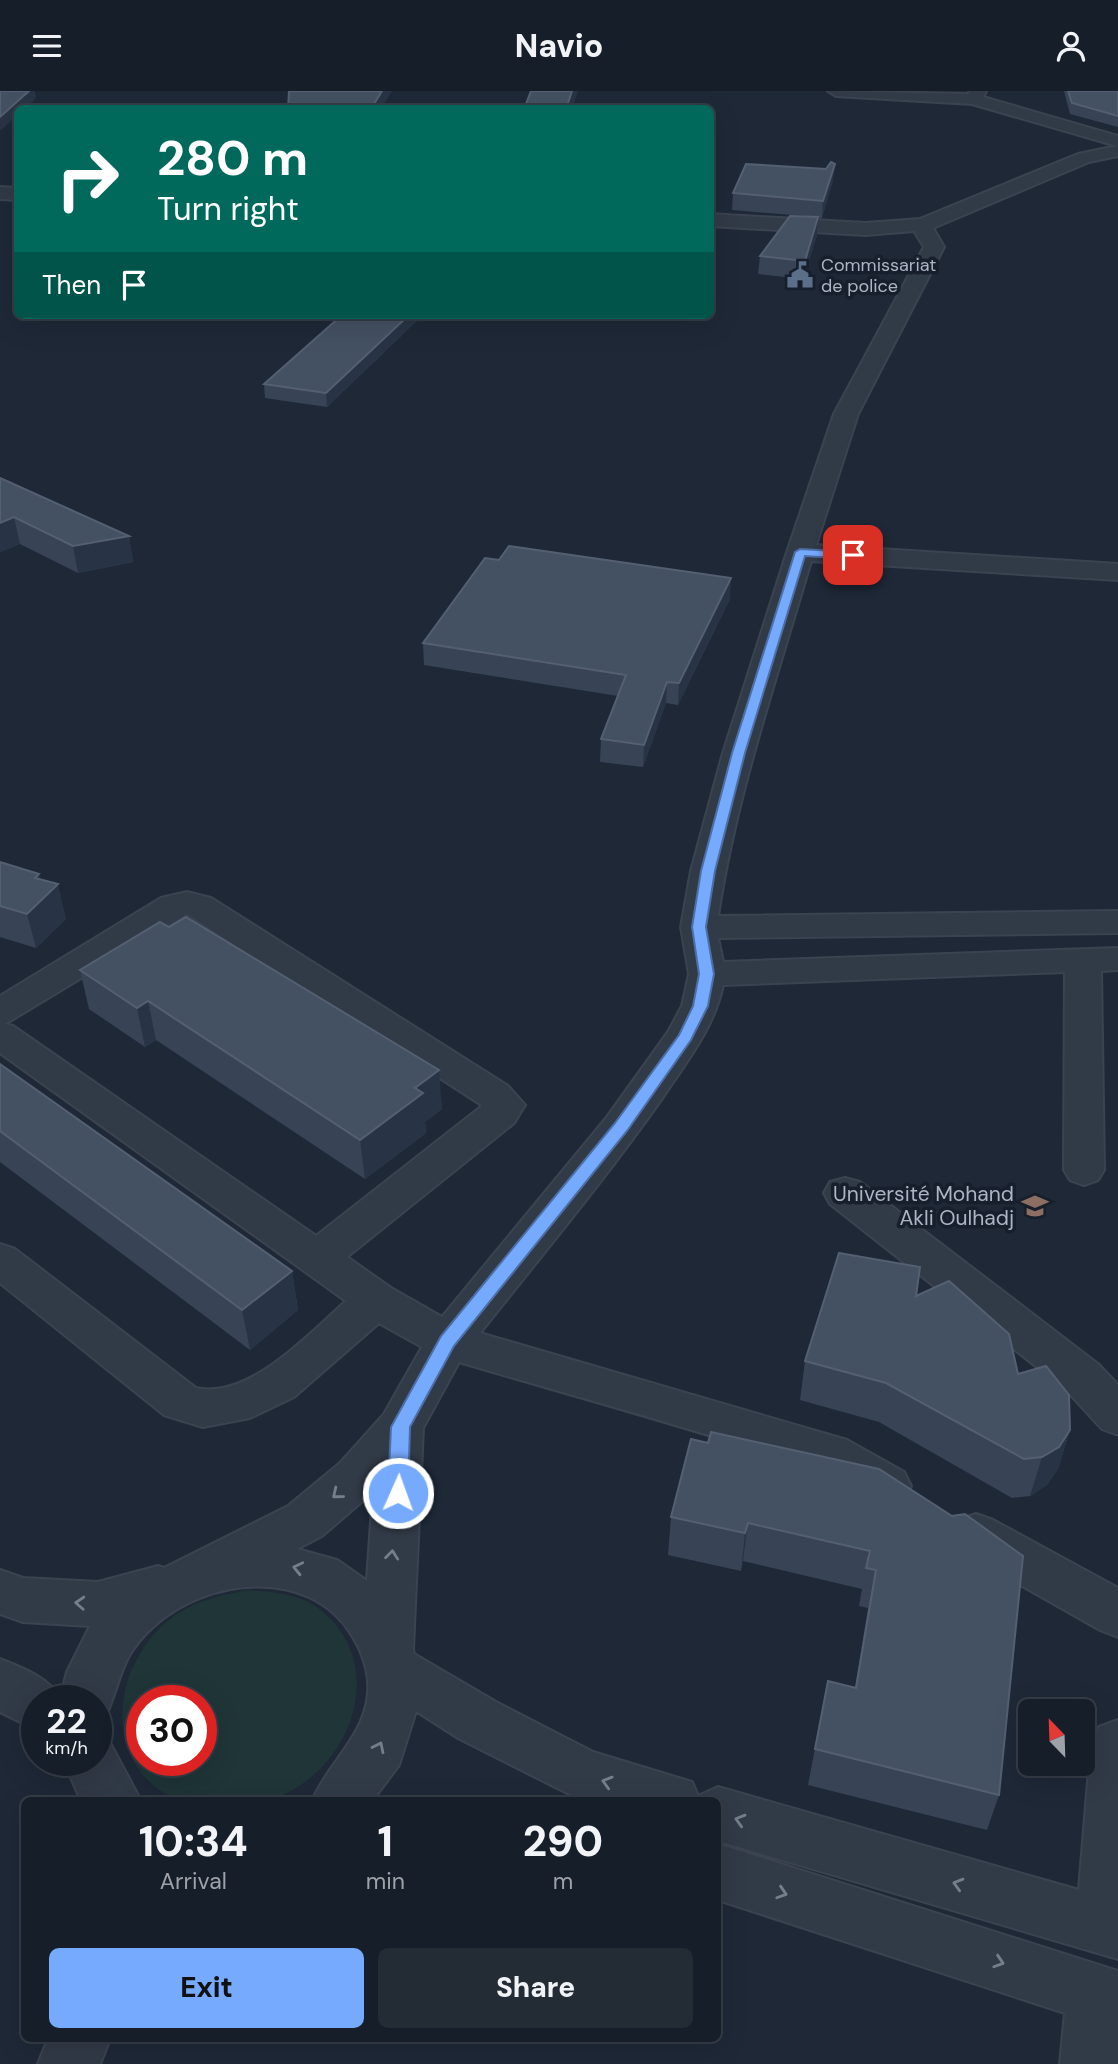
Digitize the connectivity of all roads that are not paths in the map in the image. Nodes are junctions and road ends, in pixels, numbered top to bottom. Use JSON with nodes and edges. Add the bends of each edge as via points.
{"nodes":[{"id":1,"x":836,"y":91,"type":"edge"},
{"id":2,"x":975,"y":95,"type":"edge"},
{"id":3,"x":1118,"y":141,"type":"edge"},
{"id":4,"x":1118,"y":151,"type":"edge"},
{"id":5,"x":714,"y":220,"type":"edge"},
{"id":6,"x":923,"y":225,"type":"junction"},
{"id":7,"x":800,"y":552,"type":"junction"},
{"id":8,"x":1118,"y":572,"type":"edge"},
{"id":9,"x":1118,"y":922,"type":"edge"},
{"id":10,"x":699,"y":927,"type":"junction"},
{"id":11,"x":1101,"y":960,"type":"edge"},
{"id":12,"x":707,"y":974,"type":"junction"},
{"id":13,"x":0,"y":1013,"type":"edge"},
{"id":14,"x":0,"y":1035,"type":"edge"},
{"id":15,"x":1084,"y":1170,"type":"dead end"},
{"id":16,"x":845,"y":1193,"type":"dead end"},
{"id":17,"x":317,"y":1258,"type":"junction"},
{"id":18,"x":0,"y":1260,"type":"edge"},
{"id":19,"x":376,"y":1300,"type":"junction"},
{"id":20,"x":448,"y":1341,"type":"junction"},
{"id":21,"x":1118,"y":1416,"type":"edge"},
{"id":22,"x":400,"y":1427,"type":"junction"},
{"id":23,"x":191,"y":1576,"type":"junction"},
{"id":24,"x":0,"y":1593,"type":"edge"},
{"id":25,"x":1118,"y":1614,"type":"edge"},
{"id":26,"x":390,"y":1659,"type":"junction"},
{"id":27,"x":0,"y":1683,"type":"edge"},
{"id":28,"x":88,"y":1685,"type":"edge"},
{"id":29,"x":21,"y":1696,"type":"edge"},
{"id":30,"x":1118,"y":1745,"type":"edge"},
{"id":31,"x":343,"y":1797,"type":"edge"},
{"id":32,"x":659,"y":1797,"type":"edge"},
{"id":33,"x":721,"y":1815,"type":"edge"},
{"id":34,"x":721,"y":1873,"type":"edge"},
{"id":35,"x":1112,"y":1929,"type":"edge"},
{"id":36,"x":1107,"y":1997,"type":"edge"},
{"id":37,"x":79,"y":2042,"type":"edge"},
{"id":38,"x":68,"y":2064,"type":"edge"},
{"id":39,"x":1090,"y":2064,"type":"edge"}],
"edges":[{"from":1,"to":2,"type":"street"},
{"from":2,"to":3,"type":"street"},
{"from":4,"to":6,"type":"street","via":[[1084,158]]},
{"from":5,"to":6,"type":"street","via":[[864,229]]},
{"from":6,"to":7,"type":"street","via":[[933,247],[846,414]]},
{"from":7,"to":8,"type":"street"},
{"from":7,"to":10,"type":"street","via":[[739,753],[708,871]]},
{"from":9,"to":10,"type":"street"},
{"from":10,"to":12,"type":"street"},
{"from":11,"to":12,"type":"street"},
{"from":11,"to":15,"type":"street"},
{"from":12,"to":20,"type":"street","via":[[701,1006],[685,1036],[621,1127]]},
{"from":13,"to":17,"type":"street","via":[[173,906],[187,903],[505,1105]]},
{"from":14,"to":17,"type":"street"},
{"from":16,"to":21,"type":"street","via":[[1082,1377]]},
{"from":17,"to":19,"type":"street"},
{"from":18,"to":19,"type":"street","via":[[180,1402],[209,1410],[237,1406],[267,1393]]},
{"from":19,"to":20,"type":"street"},
{"from":20,"to":22,"type":"street"},
{"from":20,"to":25,"type":"street","via":[[830,1454]]},
{"from":22,"to":23,"type":"street","one_way":true,"via":[[357,1478],[305,1521]]},
{"from":26,"to":22,"type":"street","one_way":true},
{"from":23,"to":24,"type":"street","one_way":true,"via":[[98,1604],[23,1600]]},
{"from":26,"to":23,"type":"street","one_way":true,"via":[[376,1621],[357,1598],[333,1580],[306,1569],[243,1562]]},
{"from":23,"to":28,"type":"street","via":[[134,1611],[106,1645]]},
{"from":31,"to":26,"type":"street","one_way":true,"via":[[357,1784],[391,1716]]},
{"from":32,"to":26,"type":"street","one_way":true,"via":[[584,1775],[477,1720]]},
{"from":27,"to":29,"type":"street"},
{"from":30,"to":35,"type":"street"},
{"from":35,"to":33,"type":"street","one_way":true},
{"from":34,"to":36,"type":"street","one_way":true},
{"from":36,"to":39,"type":"street"},
{"from":37,"to":38,"type":"street"}]}
